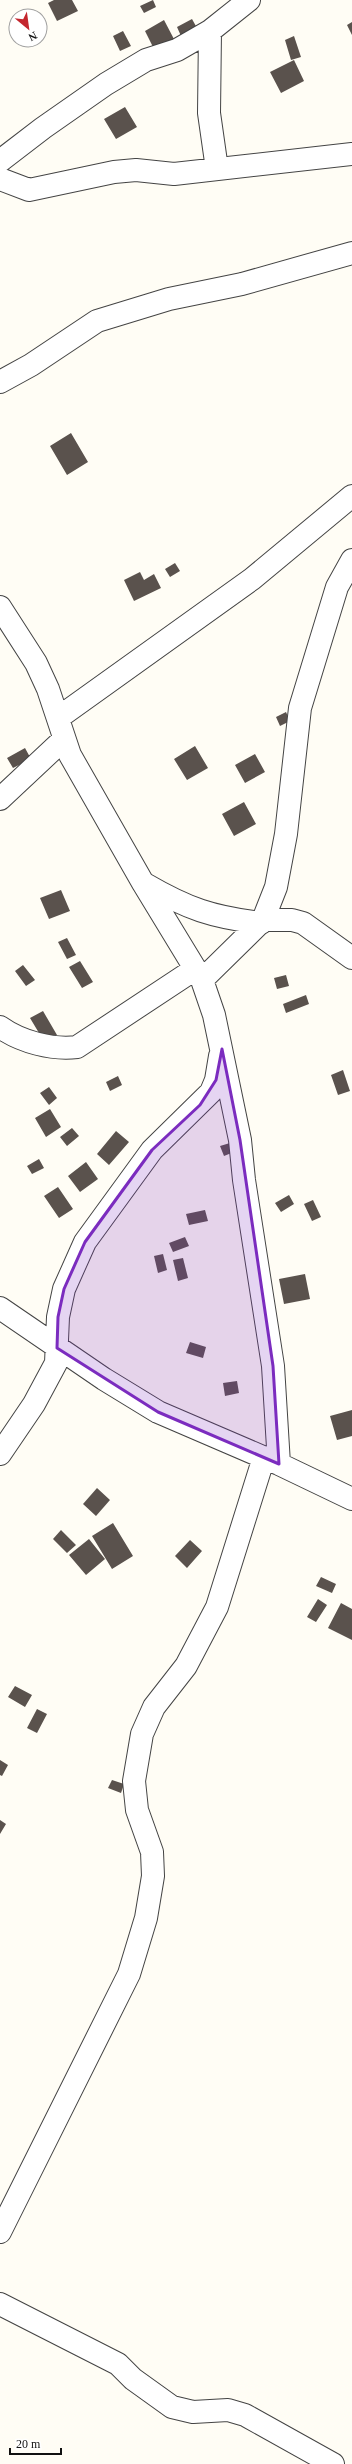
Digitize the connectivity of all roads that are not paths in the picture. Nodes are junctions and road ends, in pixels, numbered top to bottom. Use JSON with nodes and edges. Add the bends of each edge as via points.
{"nodes":[{"id":1,"x":249,"y":0,"type":"edge"},
{"id":2,"x":210,"y":31,"type":"junction"},
{"id":3,"x":352,"y":154,"type":"edge"},
{"id":4,"x":0,"y":161,"type":"edge"},
{"id":5,"x":217,"y":169,"type":"junction"},
{"id":6,"x":0,"y":179,"type":"edge"},
{"id":7,"x":352,"y":253,"type":"edge"},
{"id":8,"x":0,"y":382,"type":"edge"},
{"id":9,"x":352,"y":496,"type":"edge"},
{"id":10,"x":352,"y":560,"type":"edge"},
{"id":11,"x":0,"y":607,"type":"edge"},
{"id":12,"x":58,"y":718,"type":"junction"},
{"id":13,"x":64,"y":739,"type":"junction"},
{"id":14,"x":0,"y":799,"type":"edge"},
{"id":15,"x":143,"y":883,"type":"junction"},
{"id":16,"x":262,"y":921,"type":"junction"},
{"id":17,"x":352,"y":958,"type":"edge"},
{"id":18,"x":199,"y":975,"type":"junction"},
{"id":19,"x":0,"y":1027,"type":"edge"},
{"id":20,"x":222,"y":1049,"type":"junction"},
{"id":21,"x":0,"y":1308,"type":"edge"},
{"id":22,"x":58,"y":1348,"type":"junction"},
{"id":23,"x":0,"y":1454,"type":"edge"},
{"id":24,"x":272,"y":1460,"type":"junction"},
{"id":25,"x":352,"y":1499,"type":"edge"},
{"id":26,"x":0,"y":2232,"type":"edge"},
{"id":27,"x":0,"y":2304,"type":"edge"},
{"id":28,"x":333,"y":2464,"type":"edge"}],
"edges":[{"from":1,"to":2,"type":"street"},
{"from":2,"to":4,"type":"street","via":[[177,50],[146,60],[106,84]]},
{"from":2,"to":5,"type":"street","via":[[210,113]]},
{"from":3,"to":5,"type":"street"},
{"from":5,"to":6,"type":"street","via":[[174,174],[136,170],[114,172],[29,190]]},
{"from":7,"to":8,"type":"street","via":[[242,284],[169,299],[97,320],[31,365]]},
{"from":9,"to":12,"type":"street","via":[[252,579]]},
{"from":10,"to":16,"type":"street","via":[[337,587],[300,708],[281,864],[276,887]]},
{"from":11,"to":12,"type":"street","via":[[36,663]]},
{"from":12,"to":13,"type":"street"},
{"from":13,"to":14,"type":"street"},
{"from":13,"to":15,"type":"street","via":[[70,755]]},
{"from":15,"to":16,"type":"street","via":[[177,902],[213,916]]},
{"from":15,"to":18,"type":"street"},
{"from":16,"to":17,"type":"street","via":[[292,920],[303,923]]},
{"from":16,"to":18,"type":"street"},
{"from":18,"to":19,"type":"street","via":[[77,1047],[60,1049]]},
{"from":18,"to":20,"type":"street","via":[[214,1015]]},
{"from":20,"to":22,"type":"street","via":[[211,1092],[152,1150],[85,1242],[64,1289],[58,1317]]},
{"from":20,"to":24,"type":"street","via":[[240,1140],[273,1366]]},
{"from":21,"to":22,"type":"street"},
{"from":22,"to":23,"type":"street","via":[[56,1363],[47,1382]]},
{"from":22,"to":24,"type":"street","via":[[158,1412]]},
{"from":24,"to":25,"type":"street"},
{"from":24,"to":26,"type":"street","via":[[216,1607],[186,1666],[154,1707],[142,1734],[134,1781],[137,1810],[152,1852],[152,1876],[146,1918],[129,1974]]},
{"from":27,"to":28,"type":"street","via":[[118,2364],[133,2379],[172,2407],[193,2412],[228,2410],[245,2415]]}]}
